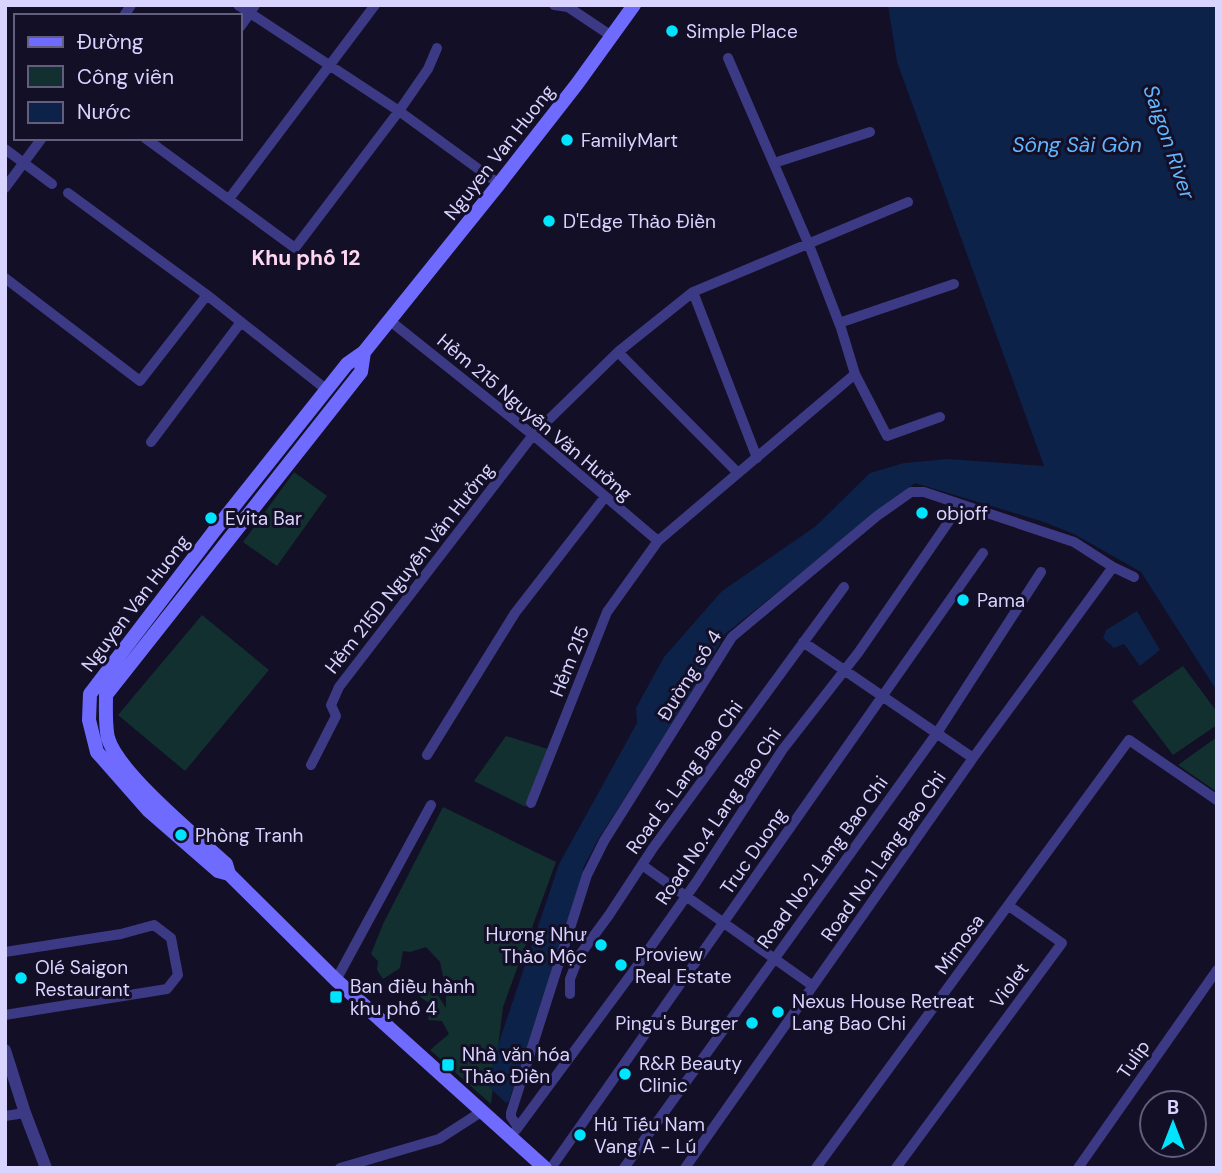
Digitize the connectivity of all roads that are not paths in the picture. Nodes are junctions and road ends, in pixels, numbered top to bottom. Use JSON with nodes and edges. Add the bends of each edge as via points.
{"nodes":[{"id":1,"x":238,"y":5,"type":"edge"},
{"id":2,"x":375,"y":5,"type":"edge"},
{"id":3,"x":554,"y":5,"type":"edge"},
{"id":4,"x":634,"y":5,"type":"edge"},
{"id":5,"x":253,"y":9,"type":"edge"},
{"id":6,"x":242,"y":24,"type":"edge"},
{"id":7,"x":610,"y":35,"type":"junction"},
{"id":8,"x":437,"y":48,"type":"dead end"},
{"id":9,"x":729,"y":58,"type":"dead end"},
{"id":10,"x":329,"y":67,"type":"junction"},
{"id":11,"x":399,"y":111,"type":"junction"},
{"id":12,"x":870,"y":132,"type":"dead end"},
{"id":13,"x":41,"y":140,"type":"edge"},
{"id":14,"x":150,"y":140,"type":"edge"},
{"id":15,"x":5,"y":149,"type":"edge"},
{"id":16,"x":774,"y":163,"type":"junction"},
{"id":17,"x":25,"y":164,"type":"junction"},
{"id":18,"x":52,"y":184,"type":"dead end"},
{"id":19,"x":499,"y":184,"type":"junction"},
{"id":20,"x":5,"y":188,"type":"edge"},
{"id":21,"x":68,"y":193,"type":"dead end"},
{"id":22,"x":229,"y":199,"type":"junction"},
{"id":23,"x":908,"y":202,"type":"dead end"},
{"id":24,"x":809,"y":245,"type":"junction"},
{"id":25,"x":5,"y":278,"type":"edge"},
{"id":26,"x":954,"y":285,"type":"dead end"},
{"id":27,"x":692,"y":292,"type":"junction"},
{"id":28,"x":207,"y":295,"type":"junction"},
{"id":29,"x":389,"y":320,"type":"junction"},
{"id":30,"x":241,"y":323,"type":"junction"},
{"id":31,"x":839,"y":323,"type":"junction"},
{"id":32,"x":365,"y":352,"type":"junction"},
{"id":33,"x":618,"y":352,"type":"junction"},
{"id":34,"x":855,"y":374,"type":"junction"},
{"id":35,"x":327,"y":390,"type":"junction"},
{"id":36,"x":940,"y":417,"type":"dead end"},
{"id":37,"x":533,"y":435,"type":"junction"},
{"id":38,"x":151,"y":442,"type":"dead end"},
{"id":39,"x":280,"y":449,"type":"junction"},
{"id":40,"x":293,"y":458,"type":"junction"},
{"id":41,"x":757,"y":458,"type":"junction"},
{"id":42,"x":738,"y":473,"type":"junction"},
{"id":43,"x":606,"y":497,"type":"junction"},
{"id":44,"x":959,"y":508,"type":"junction"},
{"id":45,"x":658,"y":541,"type":"junction"},
{"id":46,"x":983,"y":553,"type":"dead end"},
{"id":47,"x":1113,"y":567,"type":"junction"},
{"id":48,"x":1041,"y":572,"type":"dead end"},
{"id":49,"x":1134,"y":577,"type":"dead end"},
{"id":50,"x":844,"y":587,"type":"dead end"},
{"id":51,"x":803,"y":642,"type":"junction"},
{"id":52,"x":845,"y":669,"type":"junction"},
{"id":53,"x":884,"y":695,"type":"junction"},
{"id":54,"x":937,"y":733,"type":"junction"},
{"id":55,"x":427,"y":755,"type":"dead end"},
{"id":56,"x":972,"y":758,"type":"junction"},
{"id":57,"x":311,"y":765,"type":"dead end"},
{"id":58,"x":1217,"y":800,"type":"edge"},
{"id":59,"x":531,"y":803,"type":"dead end"},
{"id":60,"x":431,"y":804,"type":"dead end"},
{"id":61,"x":642,"y":865,"type":"junction"},
{"id":62,"x":229,"y":874,"type":"junction"},
{"id":63,"x":686,"y":896,"type":"junction"},
{"id":64,"x":1009,"y":906,"type":"junction"},
{"id":65,"x":723,"y":922,"type":"junction"},
{"id":66,"x":5,"y":952,"type":"edge"},
{"id":67,"x":774,"y":958,"type":"junction"},
{"id":68,"x":1217,"y":970,"type":"edge"},
{"id":69,"x":336,"y":981,"type":"junction"},
{"id":70,"x":813,"y":986,"type":"junction"},
{"id":71,"x":570,"y":994,"type":"dead end"},
{"id":72,"x":5,"y":1015,"type":"edge"},
{"id":73,"x":5,"y":1050,"type":"edge"},
{"id":74,"x":481,"y":1112,"type":"junction"},
{"id":75,"x":25,"y":1113,"type":"junction"},
{"id":76,"x":5,"y":1116,"type":"edge"},
{"id":77,"x":511,"y":1133,"type":"junction"},
{"id":78,"x":47,"y":1168,"type":"edge"},
{"id":79,"x":340,"y":1168,"type":"edge"},
{"id":80,"x":545,"y":1168,"type":"edge"},
{"id":81,"x":551,"y":1168,"type":"edge"},
{"id":82,"x":624,"y":1168,"type":"edge"},
{"id":83,"x":685,"y":1168,"type":"edge"},
{"id":84,"x":816,"y":1168,"type":"edge"},
{"id":85,"x":896,"y":1168,"type":"edge"},
{"id":86,"x":1078,"y":1168,"type":"edge"}],
"edges":[{"from":1,"to":5,"type":"street"},
{"from":2,"to":10,"type":"street"},
{"from":3,"to":7,"type":"street","via":[[568,7]]},
{"from":4,"to":7,"type":"main road","name":"Nguyen Van Huong"},
{"from":5,"to":6,"type":"street"},
{"from":5,"to":10,"type":"street"},
{"from":7,"to":19,"type":"main road","name":"Nguyen Van Huong"},
{"from":8,"to":11,"type":"street"},
{"from":9,"to":16,"type":"street"},
{"from":10,"to":11,"type":"street"},
{"from":10,"to":22,"type":"street"},
{"from":11,"to":19,"type":"street"},
{"from":11,"to":22,"type":"street","via":[[295,248]]},
{"from":12,"to":16,"type":"street"},
{"from":13,"to":17,"type":"street"},
{"from":14,"to":22,"type":"street"},
{"from":15,"to":17,"type":"street"},
{"from":16,"to":24,"type":"street"},
{"from":17,"to":18,"type":"street"},
{"from":17,"to":20,"type":"street"},
{"from":19,"to":29,"type":"main road","name":"Nguyen Van Huong"},
{"from":21,"to":28,"type":"street"},
{"from":23,"to":24,"type":"street"},
{"from":24,"to":27,"type":"street"},
{"from":24,"to":31,"type":"street"},
{"from":25,"to":28,"type":"street","via":[[140,381]]},
{"from":26,"to":31,"type":"street"},
{"from":27,"to":33,"type":"street"},
{"from":27,"to":41,"type":"street"},
{"from":28,"to":30,"type":"street"},
{"from":29,"to":32,"type":"main road","name":"Nguyen Van Huong"},
{"from":29,"to":37,"type":"street","name":"Hẻm 215 Nguyễn Văn Hưởng"},
{"from":30,"to":35,"type":"street"},
{"from":30,"to":38,"type":"street"},
{"from":31,"to":34,"type":"street"},
{"from":32,"to":35,"type":"main road","name":"Nguyen Van Huong","via":[[347,364]]},
{"from":32,"to":40,"type":"main road","name":"Nguyen Van Huong","via":[[361,372]]},
{"from":33,"to":37,"type":"street"},
{"from":33,"to":42,"type":"street"},
{"from":34,"to":36,"type":"street","via":[[887,436]]},
{"from":34,"to":41,"type":"street","name":"Hẻm 215"},
{"from":35,"to":39,"type":"main road","name":"Nguyen Van Huong"},
{"from":37,"to":43,"type":"street","name":"Hẻm 215 Nguyễn Văn Hưởng"},
{"from":37,"to":57,"type":"street","name":"Hẻm 215D Nguyễn Văn Hưởng","via":[[339,687],[331,705],[336,716]]},
{"from":39,"to":40,"type":"street"},
{"from":39,"to":62,"type":"main road","name":"Nguyen Van Huong","via":[[90,694],[89,720],[97,752],[149,811],[218,871]]},
{"from":40,"to":62,"type":"main road","name":"Nguyen Van Huong","via":[[106,695],[113,751],[156,801],[226,864]]},
{"from":41,"to":42,"type":"street","name":"Hẻm 215"},
{"from":42,"to":45,"type":"street","name":"Hẻm 215"},
{"from":43,"to":45,"type":"street","name":"Hẻm 215 Nguyễn Văn Hưởng"},
{"from":43,"to":55,"type":"street","via":[[515,613]]},
{"from":44,"to":47,"type":"street","via":[[1074,542]]},
{"from":44,"to":52,"type":"street","name":"Road No.4 Lang Bao Chi"},
{"from":44,"to":77,"type":"street","name":"Đường số 4","via":[[924,492],[911,492],[732,636],[587,875],[511,1113]]},
{"from":45,"to":59,"type":"street","name":"Hẻm 215","via":[[607,612]]},
{"from":46,"to":53,"type":"street","name":"Truc Duong"},
{"from":47,"to":49,"type":"street"},
{"from":47,"to":56,"type":"street","name":"Road No.1 Lang Bao Chi"},
{"from":48,"to":54,"type":"street","name":"Road No.2 Lang Bao Chi"},
{"from":50,"to":51,"type":"street","name":"Road 5. Lang Bao Chi"},
{"from":51,"to":52,"type":"street"},
{"from":51,"to":61,"type":"street","name":"Road 5. Lang Bao Chi"},
{"from":52,"to":53,"type":"street"},
{"from":52,"to":63,"type":"street","name":"Road No.4 Lang Bao Chi","via":[[783,750]]},
{"from":53,"to":54,"type":"street"},
{"from":53,"to":65,"type":"street","name":"Truc Duong"},
{"from":54,"to":56,"type":"street"},
{"from":54,"to":67,"type":"street","name":"Road No.2 Lang Bao Chi"},
{"from":56,"to":70,"type":"street","name":"Road No.1 Lang Bao Chi"},
{"from":58,"to":64,"type":"street","name":"Mimosa","via":[[1129,740]]},
{"from":60,"to":69,"type":"street"},
{"from":61,"to":63,"type":"street"},
{"from":61,"to":71,"type":"street","name":"Road 5. Lang Bao Chi","via":[[579,956]]},
{"from":62,"to":69,"type":"main road","name":"Nguyen Van Huong"},
{"from":63,"to":65,"type":"street"},
{"from":63,"to":77,"type":"street","name":"Road No.4 Lang Bao Chi"},
{"from":64,"to":84,"type":"street","name":"Mimosa"},
{"from":64,"to":85,"type":"street","name":"Violet","via":[[1062,943]]},
{"from":65,"to":67,"type":"street"},
{"from":65,"to":81,"type":"street","name":"Truc Duong"},
{"from":66,"to":72,"type":"street","via":[[154,925],[171,937],[178,975],[167,989]]},
{"from":67,"to":70,"type":"street"},
{"from":67,"to":82,"type":"street","name":"Road No.2 Lang Bao Chi"},
{"from":68,"to":86,"type":"street","name":"Tulip"},
{"from":69,"to":74,"type":"main road","name":"Nguyen Van Huong"},
{"from":70,"to":83,"type":"street","name":"Road No.1 Lang Bao Chi"},
{"from":73,"to":75,"type":"street"},
{"from":74,"to":77,"type":"main road","name":"Nguyen Van Huong"},
{"from":74,"to":79,"type":"street","via":[[439,1139]]},
{"from":75,"to":76,"type":"street"},
{"from":75,"to":78,"type":"street"},
{"from":77,"to":80,"type":"main road","name":"Nguyen Van Huong"}]}
